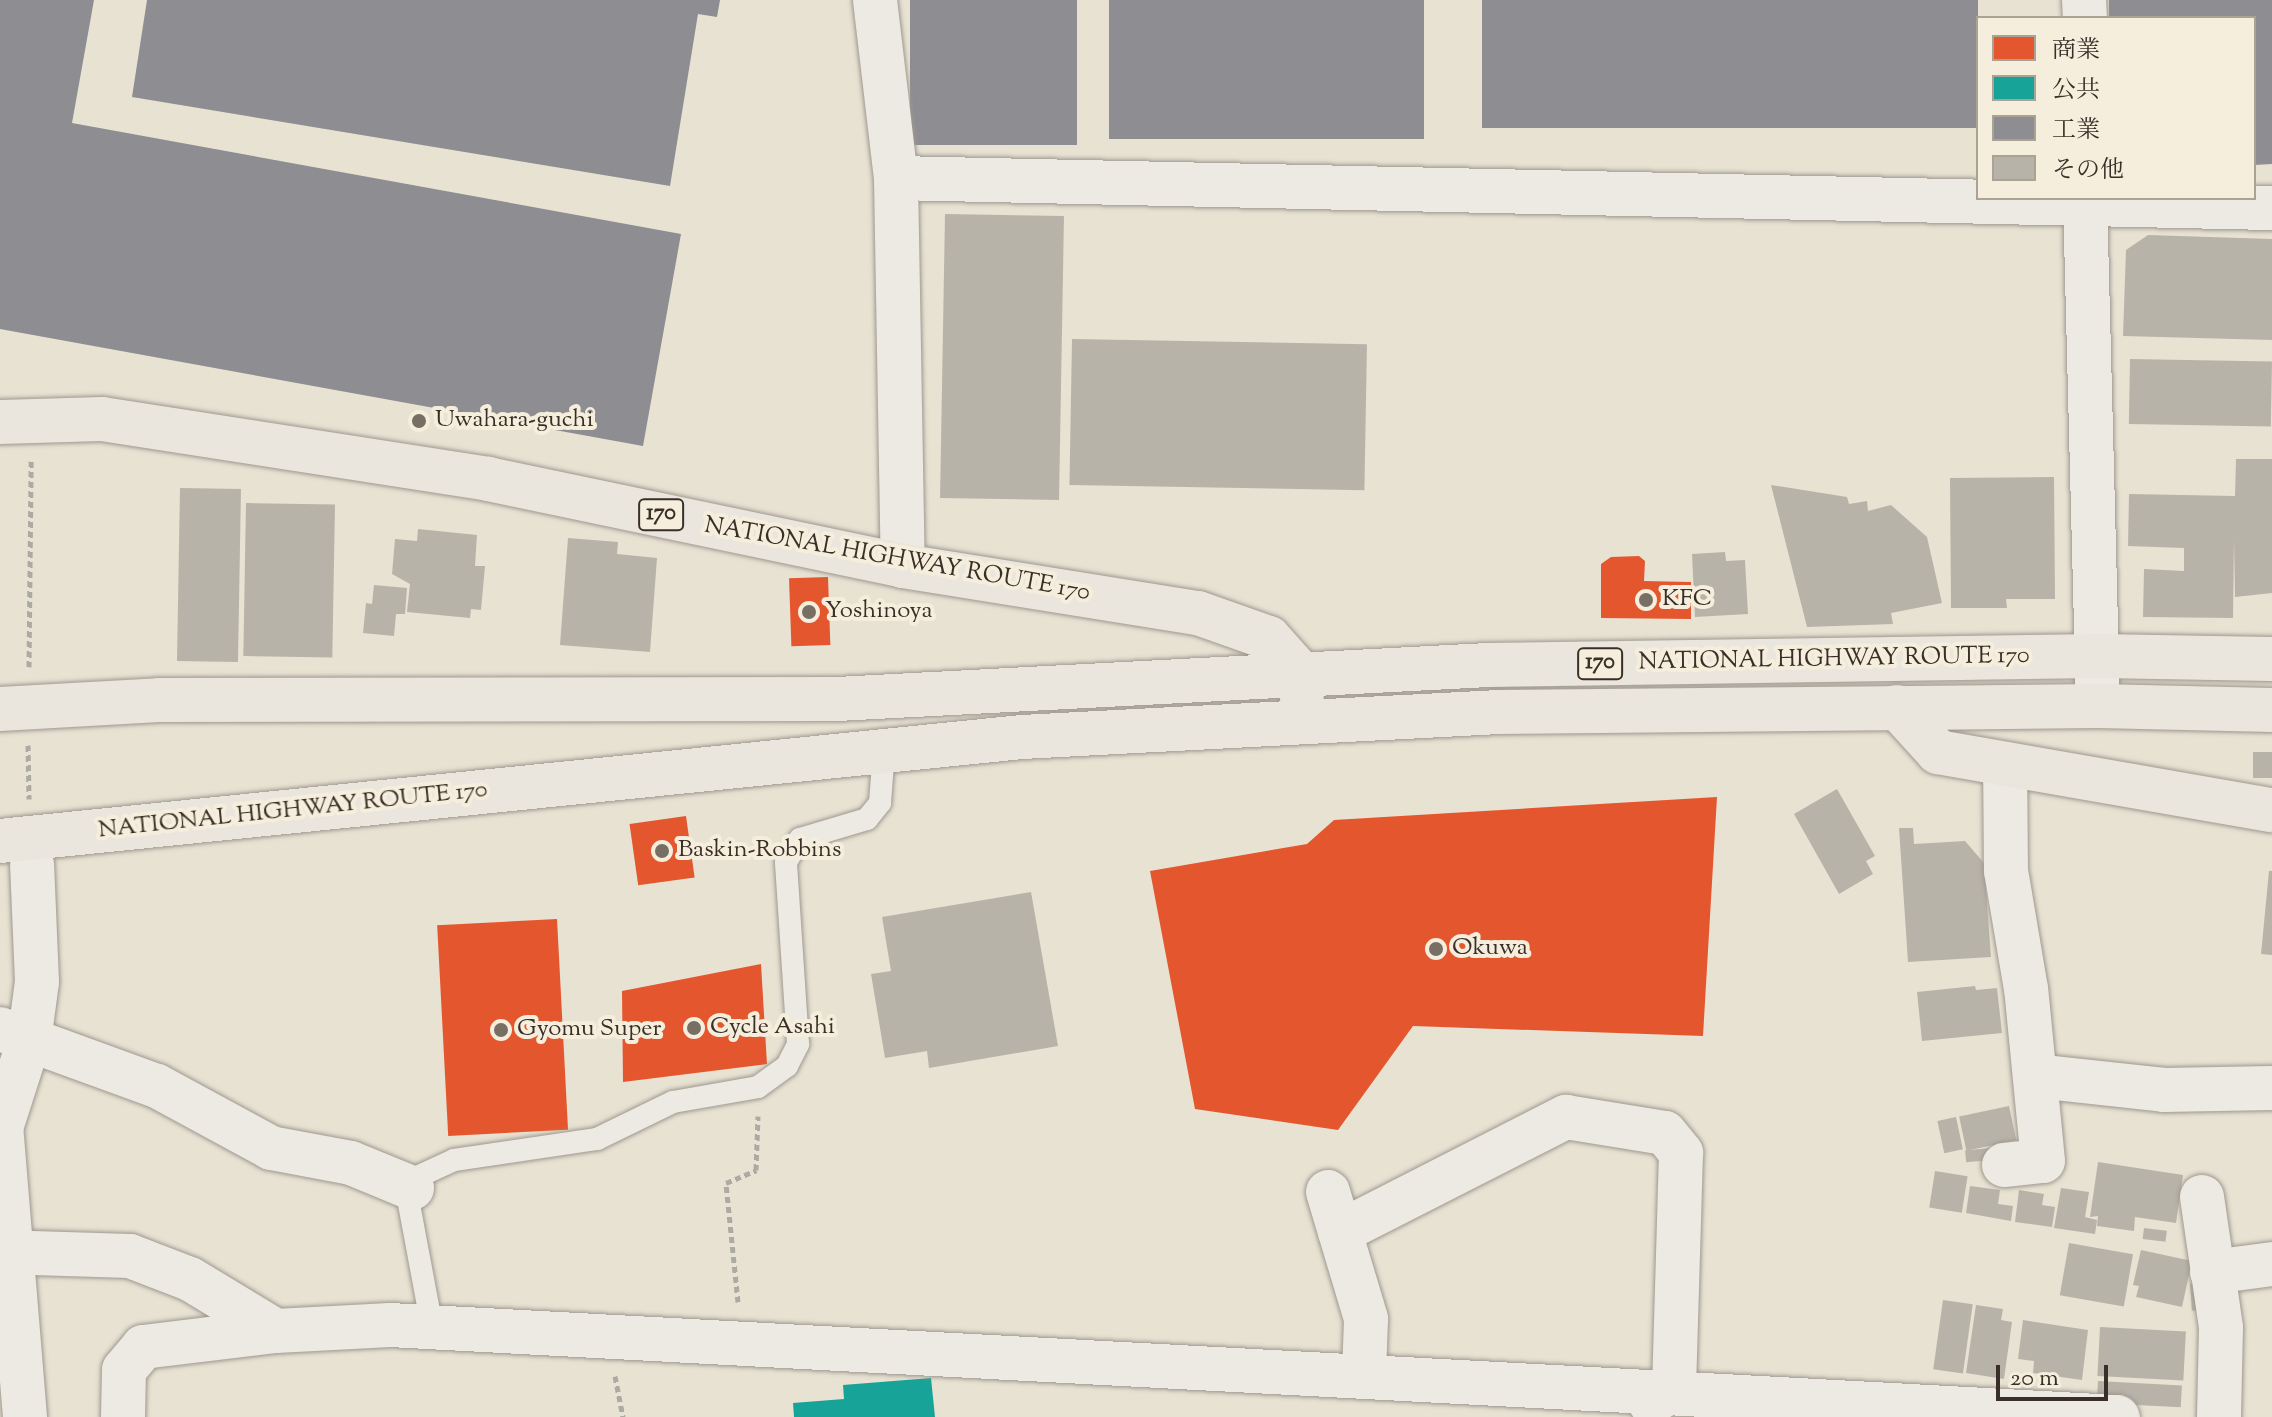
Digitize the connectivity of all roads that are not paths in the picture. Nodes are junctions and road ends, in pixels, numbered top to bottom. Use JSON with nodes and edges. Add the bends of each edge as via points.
{"nodes":[{"id":1,"x":875,"y":0,"type":"edge"},
{"id":2,"x":896,"y":178,"type":"junction"},
{"id":3,"x":1976,"y":198,"type":"edge"},
{"id":4,"x":2085,"y":200,"type":"edge"},
{"id":5,"x":2272,"y":208,"type":"edge"},
{"id":6,"x":16,"y":421,"type":"edge"},
{"id":7,"x":903,"y":566,"type":"junction"},
{"id":8,"x":2099,"y":656,"type":"junction"},
{"id":9,"x":2272,"y":659,"type":"edge"},
{"id":10,"x":1301,"y":674,"type":"junction"},
{"id":11,"x":2098,"y":706,"type":"junction"},
{"id":12,"x":1897,"y":707,"type":"junction"},
{"id":13,"x":14,"y":708,"type":"edge"},
{"id":14,"x":2272,"y":710,"type":"edge"},
{"id":15,"x":1303,"y":722,"type":"junction"},
{"id":16,"x":884,"y":750,"type":"junction"},
{"id":17,"x":2005,"y":764,"type":"junction"},
{"id":18,"x":2272,"y":810,"type":"edge"},
{"id":19,"x":20,"y":848,"type":"edge"},
{"id":20,"x":15,"y":1035,"type":"edge"},
{"id":21,"x":2036,"y":1076,"type":"junction"},
{"id":22,"x":2272,"y":1088,"type":"edge"},
{"id":23,"x":2004,"y":1165,"type":"dead end"},
{"id":24,"x":412,"y":1188,"type":"junction"},
{"id":25,"x":2202,"y":1197,"type":"dead end"},
{"id":26,"x":4,"y":1252,"type":"edge"},
{"id":27,"x":2272,"y":1264,"type":"edge"},
{"id":28,"x":2212,"y":1272,"type":"junction"},
{"id":29,"x":432,"y":1327,"type":"junction"},
{"id":30,"x":276,"y":1331,"type":"junction"},
{"id":31,"x":1364,"y":1374,"type":"junction"},
{"id":32,"x":1674,"y":1390,"type":"junction"},
{"id":33,"x":25,"y":1417,"type":"edge"},
{"id":34,"x":123,"y":1417,"type":"edge"},
{"id":35,"x":1623,"y":1417,"type":"edge"},
{"id":36,"x":2118,"y":1417,"type":"edge"},
{"id":37,"x":2219,"y":1417,"type":"edge"}],
"edges":[{"from":1,"to":2,"type":"street"},
{"from":2,"to":3,"type":"street"},
{"from":2,"to":7,"type":"street"},
{"from":4,"to":5,"type":"street"},
{"from":4,"to":8,"type":"street"},
{"from":6,"to":7,"type":"highway","name":"NATIONAL HIGHWAY ROUTE 170","number":"170","via":[[102,419],[488,479]]},
{"from":7,"to":10,"type":"highway","name":"NATIONAL HIGHWAY ROUTE 170","number":"170","via":[[1198,613],[1269,638]]},
{"from":8,"to":9,"type":"highway","name":"NATIONAL HIGHWAY ROUTE 170","number":"170"},
{"from":8,"to":10,"type":"highway","name":"NATIONAL HIGHWAY ROUTE 170","number":"170","via":[[1488,665]]},
{"from":8,"to":11,"type":"street"},
{"from":10,"to":13,"type":"highway","name":"NATIONAL HIGHWAY ROUTE 170","number":"170","via":[[837,699],[159,700]]},
{"from":10,"to":15,"type":"highway"},
{"from":11,"to":12,"type":"highway","name":"NATIONAL HIGHWAY ROUTE 170","number":"170"},
{"from":11,"to":14,"type":"highway","name":"NATIONAL HIGHWAY ROUTE 170","number":"170"},
{"from":12,"to":15,"type":"highway","name":"NATIONAL HIGHWAY ROUTE 170","number":"170","via":[[1497,712]]},
{"from":12,"to":17,"type":"highway","name":"NATIONAL HIGHWAY ROUTE 170","via":[[1938,752]]},
{"from":15,"to":16,"type":"highway","name":"NATIONAL HIGHWAY ROUTE 170","number":"170"},
{"from":16,"to":19,"type":"highway","name":"NATIONAL HIGHWAY ROUTE 170","number":"170"},
{"from":16,"to":24,"type":"lane","via":[[880,803],[867,819],[800,839],[786,862],[798,1044],[787,1066],[758,1087],[673,1102],[597,1139],[454,1160],[415,1178]]},
{"from":17,"to":18,"type":"highway","name":"NATIONAL HIGHWAY ROUTE 170"},
{"from":17,"to":21,"type":"street","via":[[2006,871]]},
{"from":19,"to":20,"type":"street","via":[[37,982]]},
{"from":20,"to":24,"type":"street","via":[[157,1086],[271,1148],[351,1163]]},
{"from":20,"to":26,"type":"street","via":[[1,1128]]},
{"from":21,"to":22,"type":"street","via":[[2164,1090]]},
{"from":21,"to":23,"type":"street","via":[[2043,1161]]},
{"from":24,"to":29,"type":"lane","via":[[408,1199]]},
{"from":25,"to":28,"type":"street"},
{"from":26,"to":30,"type":"street","via":[[130,1256],[190,1279]]},
{"from":26,"to":33,"type":"street"},
{"from":27,"to":28,"type":"street"},
{"from":28,"to":37,"type":"street","via":[[2221,1328]]},
{"from":29,"to":30,"type":"street"},
{"from":29,"to":31,"type":"street"},
{"from":30,"to":34,"type":"street","via":[[143,1347],[124,1370]]},
{"from":31,"to":32,"type":"street"},
{"from":31,"to":32,"type":"street","via":[[1366,1319],[1334,1212],[1566,1117],[1665,1133],[1681,1153]]},
{"from":32,"to":35,"type":"street"},
{"from":32,"to":36,"type":"street"}]}
